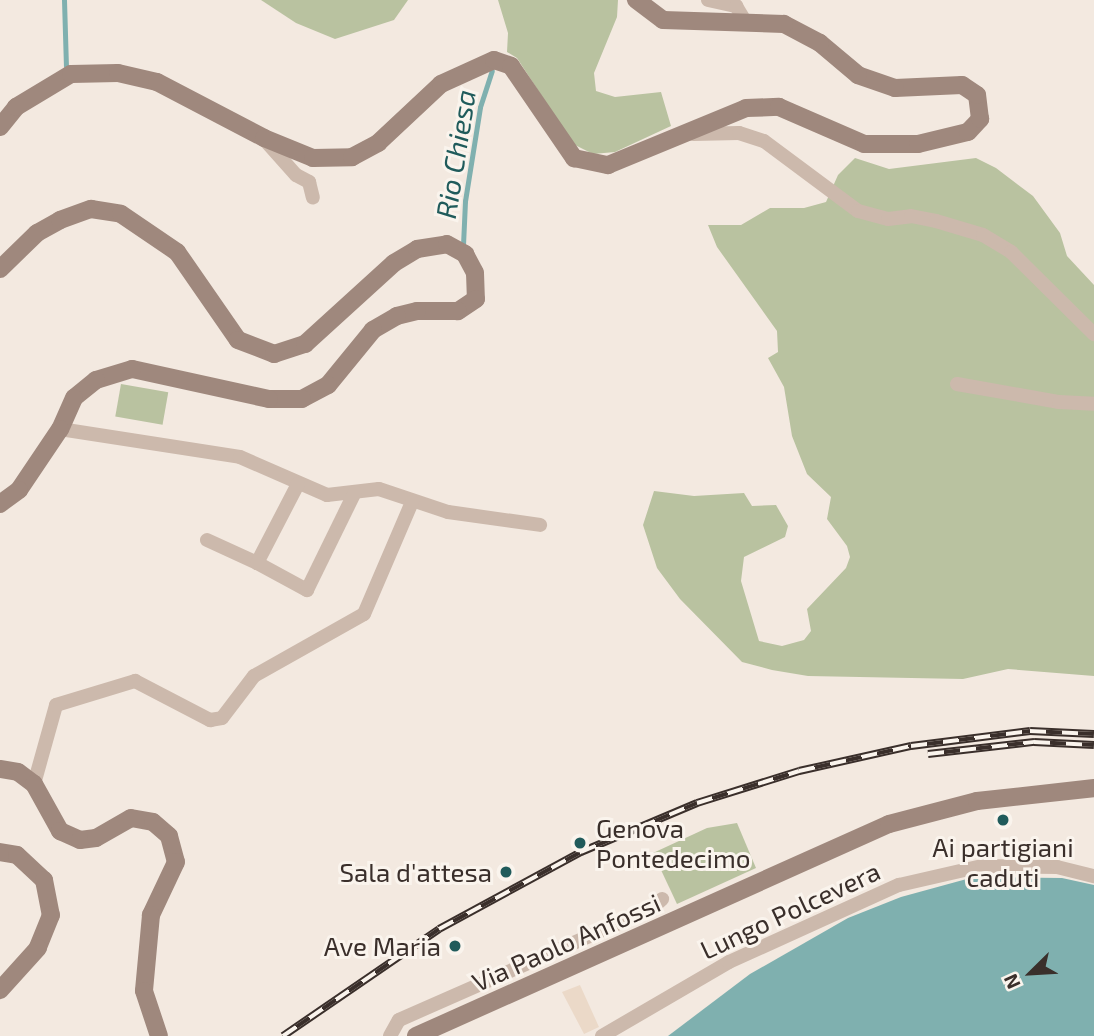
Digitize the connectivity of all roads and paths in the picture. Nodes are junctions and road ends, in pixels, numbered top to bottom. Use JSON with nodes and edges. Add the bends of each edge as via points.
{"nodes":[{"id":1,"x":636,"y":0,"type":"edge"},
{"id":2,"x":708,"y":0,"type":"edge"},
{"id":3,"x":745,"y":21,"type":"junction"},
{"id":4,"x":0,"y":128,"type":"edge"},
{"id":5,"x":264,"y":138,"type":"junction"},
{"id":6,"x":671,"y":138,"type":"junction"},
{"id":7,"x":313,"y":198,"type":"dead end"},
{"id":8,"x":0,"y":269,"type":"edge"},
{"id":9,"x":1094,"y":334,"type":"edge"},
{"id":10,"x":957,"y":384,"type":"dead end"},
{"id":11,"x":1094,"y":404,"type":"edge"},
{"id":12,"x":60,"y":429,"type":"junction"},
{"id":13,"x":298,"y":484,"type":"junction"},
{"id":14,"x":355,"y":492,"type":"junction"},
{"id":15,"x":412,"y":502,"type":"junction"},
{"id":16,"x":0,"y":504,"type":"edge"},
{"id":17,"x":540,"y":525,"type":"dead end"},
{"id":18,"x":207,"y":540,"type":"dead end"},
{"id":19,"x":257,"y":563,"type":"junction"},
{"id":20,"x":0,"y":769,"type":"edge"},
{"id":21,"x":34,"y":783,"type":"junction"},
{"id":22,"x":1094,"y":788,"type":"edge"},
{"id":23,"x":0,"y":852,"type":"edge"},
{"id":24,"x":1094,"y":876,"type":"edge"},
{"id":25,"x":662,"y":899,"type":"dead end"},
{"id":26,"x":0,"y":990,"type":"edge"},
{"id":27,"x":159,"y":1036,"type":"edge"},
{"id":28,"x":390,"y":1036,"type":"edge"},
{"id":29,"x":416,"y":1036,"type":"edge"},
{"id":30,"x":602,"y":1036,"type":"edge"}],
"edges":[{"from":1,"to":3,"type":"street","via":[[663,20]]},
{"from":2,"to":3,"type":"street","via":[[736,6]]},
{"from":3,"to":6,"type":"street","via":[[784,24],[820,43],[858,75],[895,88],[962,85],[980,102],[980,119],[968,132],[918,144],[864,144],[779,107],[746,108]]},
{"from":4,"to":5,"type":"street","via":[[16,107],[71,74],[118,72],[157,82]]},
{"from":5,"to":6,"type":"street","via":[[313,158],[352,157],[377,143],[441,84],[494,60],[510,66],[574,158],[608,165]]},
{"from":5,"to":7,"type":"street","via":[[309,182]]},
{"from":6,"to":9,"type":"street","via":[[739,133],[784,152],[858,211],[888,219],[911,216],[983,235],[1011,251]]},
{"from":8,"to":12,"type":"street","via":[[37,233],[60,219],[91,209],[121,214],[177,252],[238,340],[274,354],[304,344],[394,263],[416,249],[447,244],[465,254],[475,273],[476,299],[458,311],[417,311],[373,330],[328,385],[302,399],[269,399],[132,369],[89,386],[74,398]]},
{"from":10,"to":11,"type":"street"},
{"from":12,"to":13,"type":"street","via":[[240,457]]},
{"from":12,"to":16,"type":"street","via":[[19,490]]},
{"from":13,"to":14,"type":"street","via":[[327,495]]},
{"from":13,"to":19,"type":"street"},
{"from":14,"to":15,"type":"street","via":[[379,489]]},
{"from":14,"to":19,"type":"street","via":[[307,590]]},
{"from":15,"to":17,"type":"street","via":[[489,521]]},
{"from":15,"to":21,"type":"street","via":[[364,614],[254,676],[222,718],[210,720],[135,681],[56,705]]},
{"from":18,"to":19,"type":"street"},
{"from":20,"to":21,"type":"street","via":[[18,772]]},
{"from":21,"to":27,"type":"street","via":[[60,831],[80,840],[96,838],[131,818],[153,822],[169,836],[176,862],[151,915],[144,991]]},
{"from":22,"to":29,"type":"street","name":"Via Paolo Anfossi","via":[[977,801],[878,828]]},
{"from":23,"to":26,"type":"street","via":[[17,855],[44,880],[51,915],[38,948]]},
{"from":24,"to":30,"type":"street","name":"Lungo Polcevera","via":[[1056,867],[982,866],[899,885],[729,962]]},
{"from":25,"to":28,"type":"street","name":"Via Paolo Anfossi","via":[[651,909],[399,1020]]}]}
